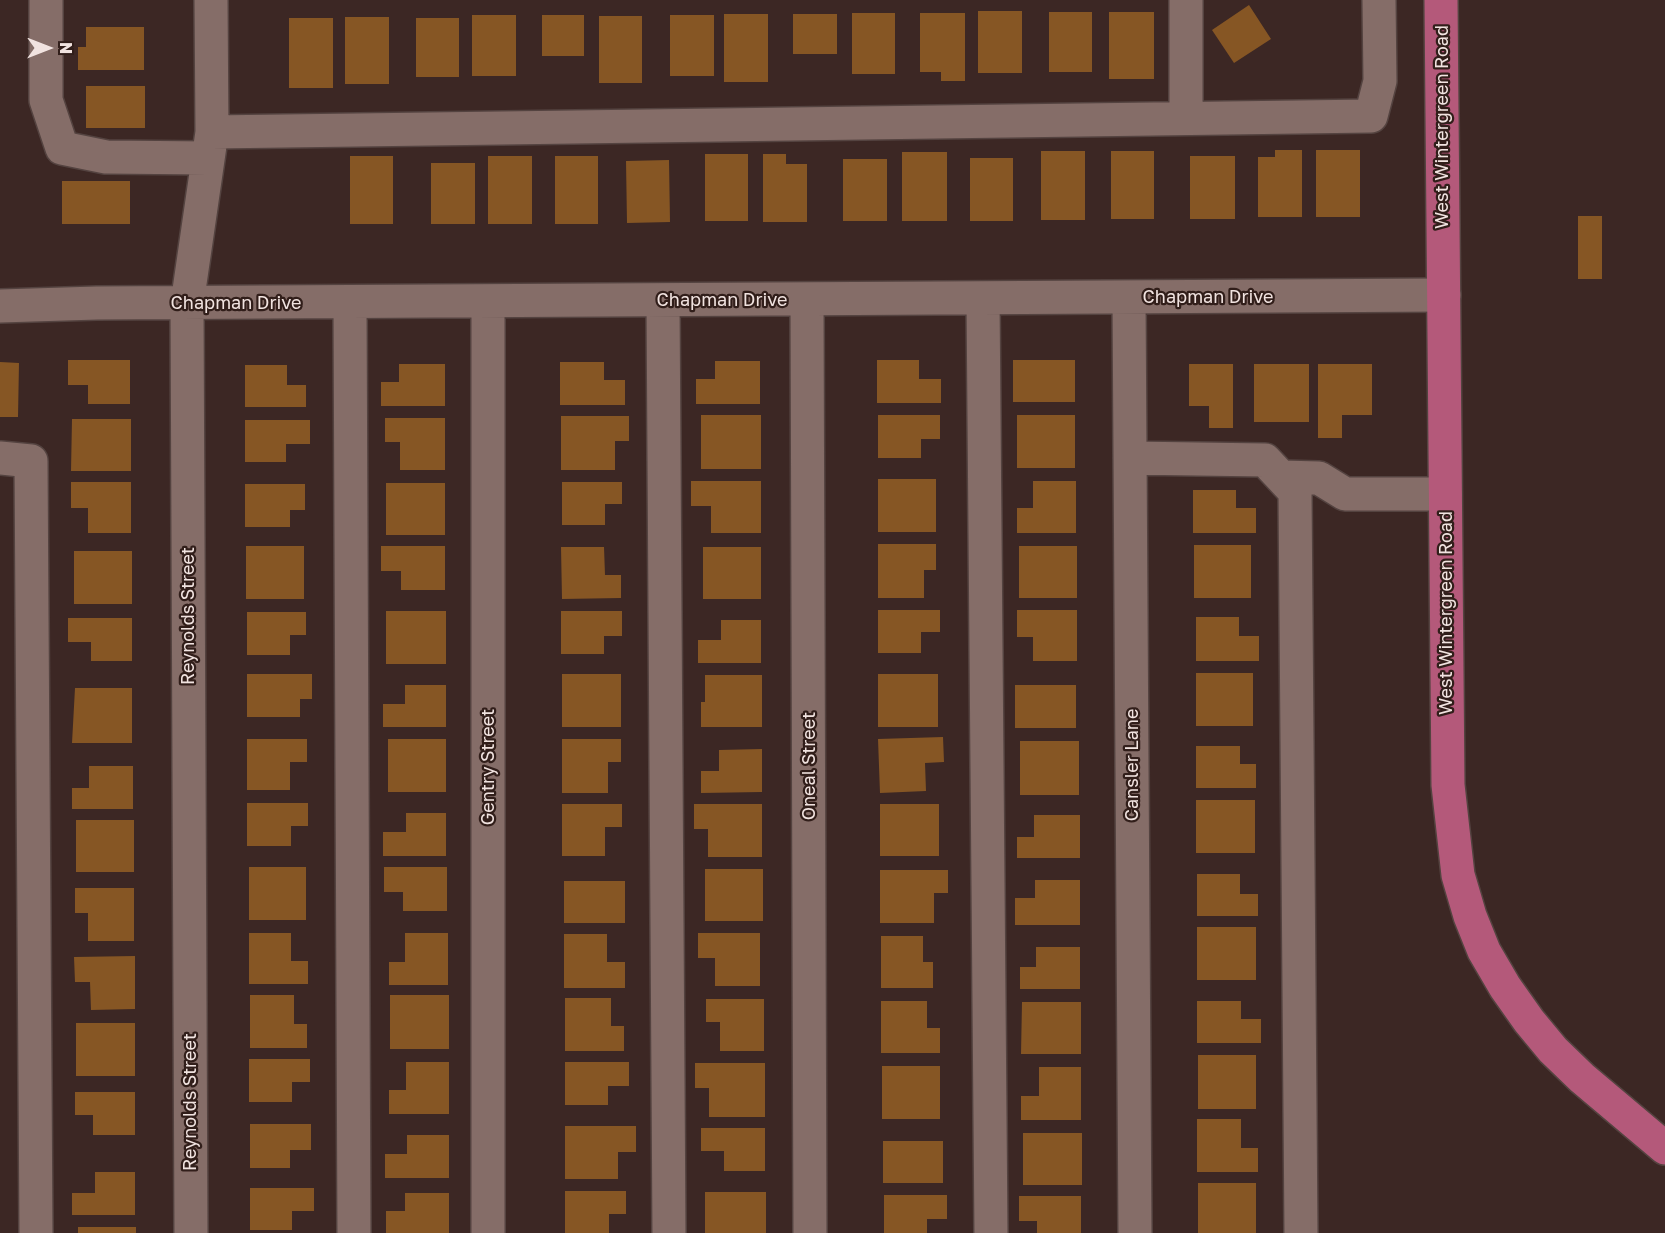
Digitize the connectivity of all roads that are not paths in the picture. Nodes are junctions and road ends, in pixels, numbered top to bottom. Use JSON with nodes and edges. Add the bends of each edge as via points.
{"nodes":[{"id":1,"x":46,"y":0,"type":"edge"},
{"id":2,"x":211,"y":0,"type":"edge"},
{"id":3,"x":1186,"y":0,"type":"edge"},
{"id":4,"x":1379,"y":0,"type":"edge"},
{"id":5,"x":1441,"y":0,"type":"edge"},
{"id":6,"x":1186,"y":118,"type":"junction"},
{"id":7,"x":210,"y":145,"type":"junction"},
{"id":8,"x":1444,"y":295,"type":"junction"},
{"id":9,"x":1129,"y":297,"type":"junction"},
{"id":10,"x":983,"y":298,"type":"junction"},
{"id":11,"x":807,"y":299,"type":"junction"},
{"id":12,"x":663,"y":300,"type":"junction"},
{"id":13,"x":488,"y":302,"type":"junction"},
{"id":14,"x":350,"y":303,"type":"junction"},
{"id":15,"x":187,"y":304,"type":"junction"},
{"id":16,"x":0,"y":306,"type":"edge"},
{"id":17,"x":0,"y":458,"type":"edge"},
{"id":18,"x":1130,"y":458,"type":"junction"},
{"id":19,"x":1281,"y":477,"type":"junction"},
{"id":20,"x":1445,"y":494,"type":"junction"},
{"id":21,"x":1665,"y":1148,"type":"edge"},
{"id":22,"x":36,"y":1233,"type":"edge"},
{"id":23,"x":191,"y":1233,"type":"edge"},
{"id":24,"x":354,"y":1233,"type":"edge"},
{"id":25,"x":488,"y":1233,"type":"edge"},
{"id":26,"x":669,"y":1233,"type":"edge"},
{"id":27,"x":810,"y":1233,"type":"edge"},
{"id":28,"x":991,"y":1233,"type":"edge"},
{"id":29,"x":1134,"y":1233,"type":"edge"},
{"id":30,"x":1301,"y":1233,"type":"edge"}],
"edges":[{"from":1,"to":7,"type":"street","via":[[46,100],[63,148],[106,157]]},
{"from":2,"to":7,"type":"street","name":"Reynolds Street"},
{"from":3,"to":6,"type":"street"},
{"from":4,"to":6,"type":"street","via":[[1380,81],[1371,116]]},
{"from":5,"to":8,"type":"main road","name":"West Wintergreen Road"},
{"from":6,"to":7,"type":"street"},
{"from":7,"to":15,"type":"street","name":"Reynolds Street"},
{"from":8,"to":9,"type":"street","name":"Chapman Drive"},
{"from":8,"to":20,"type":"main road","name":"West Wintergreen Road"},
{"from":9,"to":10,"type":"street","name":"Chapman Drive"},
{"from":9,"to":18,"type":"street","name":"Cansler Lane"},
{"from":10,"to":11,"type":"street","name":"Chapman Drive"},
{"from":10,"to":28,"type":"street"},
{"from":11,"to":12,"type":"street","name":"Chapman Drive"},
{"from":11,"to":27,"type":"street","name":"Oneal Street"},
{"from":12,"to":13,"type":"street","name":"Chapman Drive"},
{"from":12,"to":26,"type":"street"},
{"from":13,"to":14,"type":"street","name":"Chapman Drive"},
{"from":13,"to":25,"type":"street","name":"Gentry Street"},
{"from":14,"to":15,"type":"street","name":"Chapman Drive"},
{"from":14,"to":24,"type":"street"},
{"from":15,"to":16,"type":"street","name":"Chapman Drive"},
{"from":15,"to":23,"type":"street","name":"Reynolds Street"},
{"from":17,"to":22,"type":"street","via":[[31,461]]},
{"from":18,"to":19,"type":"street","via":[[1265,460]]},
{"from":18,"to":29,"type":"street","name":"Cansler Lane"},
{"from":19,"to":20,"type":"street","via":[[1319,478],[1345,494]]},
{"from":19,"to":30,"type":"street","via":[[1295,492]]},
{"from":20,"to":21,"type":"main road","name":"West Wintergreen Road","via":[[1448,785],[1458,875],[1470,916],[1505,987],[1553,1050]]}]}
